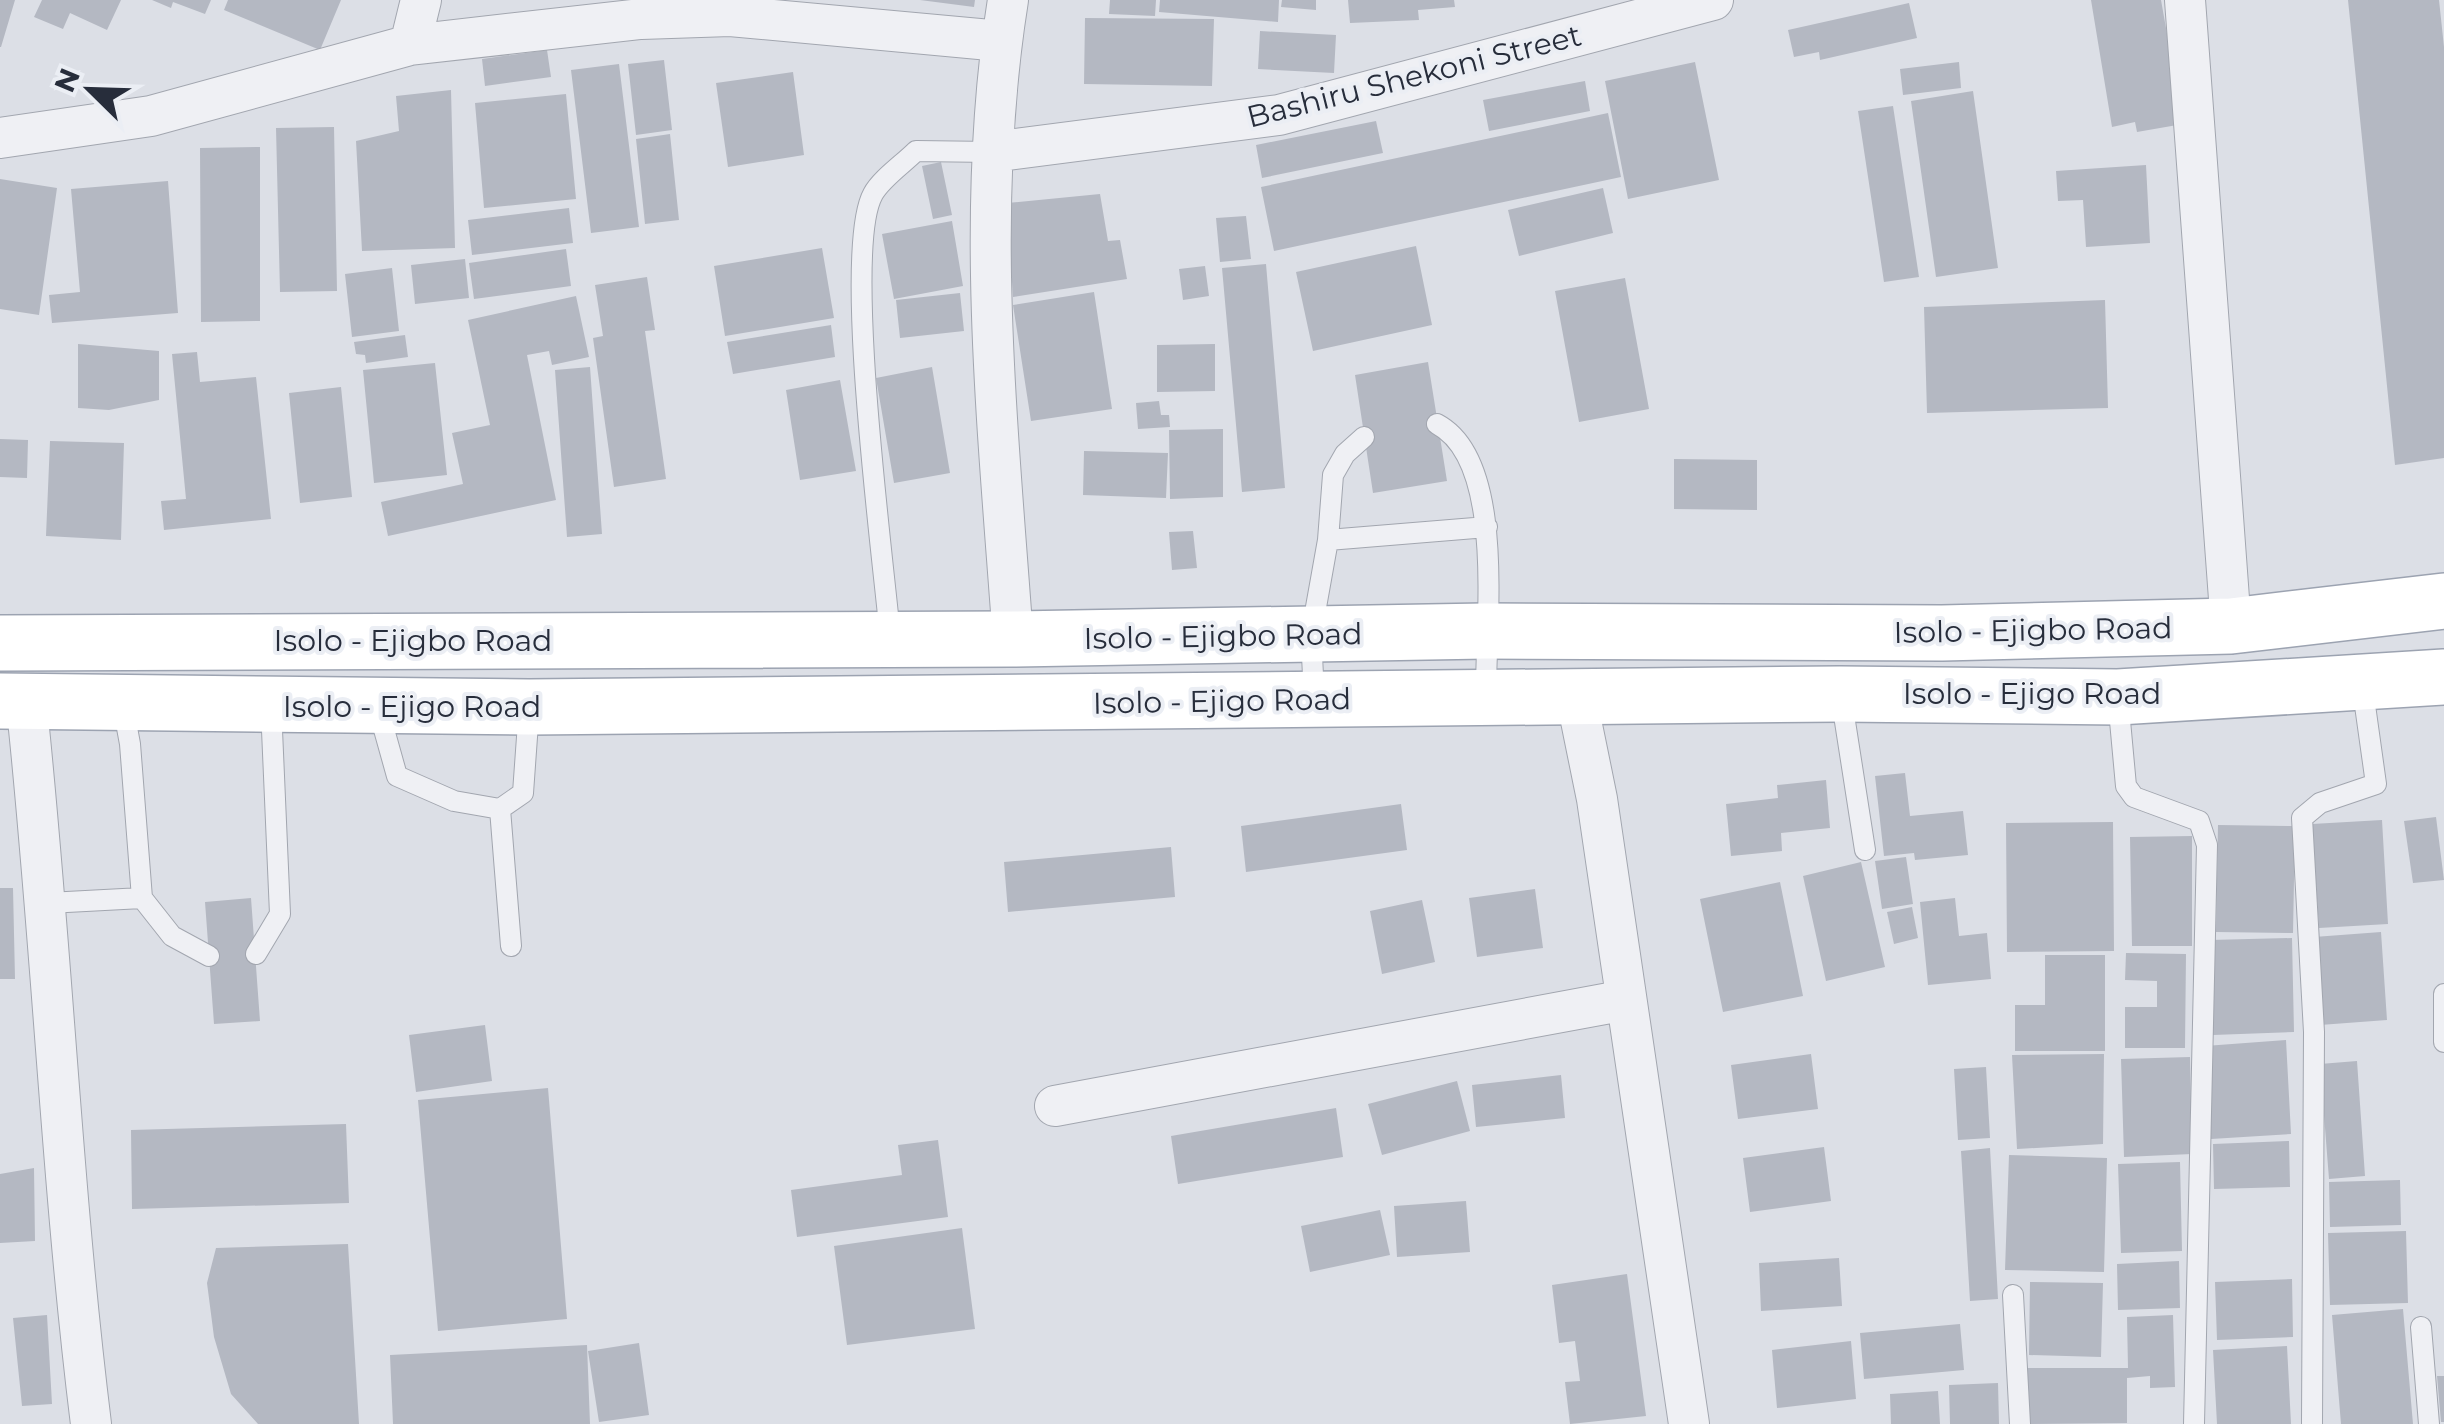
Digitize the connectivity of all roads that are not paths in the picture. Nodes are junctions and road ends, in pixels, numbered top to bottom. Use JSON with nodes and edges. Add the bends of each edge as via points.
{"nodes":[{"id":1,"x":421,"y":0,"type":"edge"},
{"id":2,"x":1008,"y":0,"type":"edge"},
{"id":3,"x":1714,"y":0,"type":"edge"},
{"id":4,"x":2185,"y":0,"type":"edge"},
{"id":5,"x":1001,"y":41,"type":"junction"},
{"id":6,"x":410,"y":45,"type":"junction"},
{"id":7,"x":0,"y":138,"type":"edge"},
{"id":8,"x":992,"y":152,"type":"junction"},
{"id":9,"x":1438,"y":424,"type":"dead end"},
{"id":10,"x":1364,"y":437,"type":"dead end"},
{"id":11,"x":1486,"y":527,"type":"junction"},
{"id":12,"x":1328,"y":540,"type":"junction"},
{"id":13,"x":2444,"y":601,"type":"edge"},
{"id":14,"x":2231,"y":626,"type":"junction"},
{"id":15,"x":1485,"y":632,"type":"junction"},
{"id":16,"x":1311,"y":635,"type":"junction"},
{"id":17,"x":890,"y":637,"type":"junction"},
{"id":18,"x":1012,"y":639,"type":"junction"},
{"id":19,"x":0,"y":643,"type":"edge"},
{"id":20,"x":2444,"y":677,"type":"edge"},
{"id":21,"x":2361,"y":682,"type":"junction"},
{"id":22,"x":1840,"y":694,"type":"junction"},
{"id":23,"x":1576,"y":696,"type":"junction"},
{"id":24,"x":2118,"y":696,"type":"junction"},
{"id":25,"x":1486,"y":697,"type":"junction"},
{"id":26,"x":13,"y":700,"type":"edge"},
{"id":27,"x":122,"y":700,"type":"junction"},
{"id":28,"x":1314,"y":701,"type":"junction"},
{"id":29,"x":270,"y":706,"type":"junction"},
{"id":30,"x":529,"y":707,"type":"junction"},
{"id":31,"x":378,"y":708,"type":"junction"},
{"id":32,"x":500,"y":809,"type":"junction"},
{"id":33,"x":1865,"y":850,"type":"dead end"},
{"id":34,"x":142,"y":898,"type":"junction"},
{"id":35,"x":48,"y":903,"type":"junction"},
{"id":36,"x":511,"y":946,"type":"dead end"},
{"id":37,"x":256,"y":954,"type":"dead end"},
{"id":38,"x":209,"y":956,"type":"dead end"},
{"id":39,"x":2444,"y":994,"type":"edge"},
{"id":40,"x":1626,"y":1000,"type":"junction"},
{"id":41,"x":2444,"y":1042,"type":"edge"},
{"id":42,"x":1055,"y":1106,"type":"dead end"},
{"id":43,"x":2013,"y":1295,"type":"dead end"},
{"id":44,"x":2421,"y":1328,"type":"dead end"},
{"id":45,"x":91,"y":1424,"type":"edge"},
{"id":46,"x":1689,"y":1424,"type":"edge"},
{"id":47,"x":2020,"y":1424,"type":"edge"},
{"id":48,"x":2194,"y":1424,"type":"edge"},
{"id":49,"x":2312,"y":1424,"type":"edge"},
{"id":50,"x":2429,"y":1424,"type":"edge"}],
"edges":[{"from":1,"to":6,"type":"street"},
{"from":2,"to":5,"type":"street"},
{"from":3,"to":8,"type":"street","name":"Bashiru Shekoni Street","via":[[1278,115]]},
{"from":4,"to":14,"type":"street"},
{"from":5,"to":6,"type":"street","via":[[730,16],[640,18]]},
{"from":5,"to":8,"type":"street"},
{"from":6,"to":7,"type":"street","via":[[152,116]]},
{"from":8,"to":17,"type":"lane","via":[[916,152],[873,193],[864,226],[862,304]]},
{"from":8,"to":18,"type":"street","via":[[994,357]]},
{"from":9,"to":11,"type":"lane","via":[[1463,446]]},
{"from":10,"to":12,"type":"lane","via":[[1334,475]]},
{"from":11,"to":12,"type":"lane"},
{"from":11,"to":15,"type":"lane"},
{"from":12,"to":16,"type":"lane"},
{"from":13,"to":14,"type":"main road","name":"Isolo - Ejigbo Road"},
{"from":14,"to":15,"type":"main road","name":"Isolo - Ejigbo Road"},
{"from":15,"to":16,"type":"main road","name":"Isolo - Ejigbo Road"},
{"from":15,"to":25,"type":"lane"},
{"from":16,"to":18,"type":"main road","name":"Isolo - Ejigbo Road"},
{"from":16,"to":28,"type":"lane"},
{"from":17,"to":18,"type":"main road","name":"Isolo - Ejigbo Road"},
{"from":17,"to":19,"type":"main road","name":"Isolo - Ejigbo Road"},
{"from":20,"to":21,"type":"main road","name":"Isolo - Ejigo Road"},
{"from":21,"to":24,"type":"main road","name":"Isolo - Ejigo Road"},
{"from":21,"to":49,"type":"lane","via":[[2376,784],[2320,802],[2302,818],[2314,1032]]},
{"from":22,"to":23,"type":"main road","name":"Isolo - Ejigo Road"},
{"from":22,"to":24,"type":"main road","name":"Isolo - Ejigo Road"},
{"from":22,"to":33,"type":"lane"},
{"from":23,"to":25,"type":"main road","name":"Isolo - Ejigo Road"},
{"from":23,"to":40,"type":"street"},
{"from":24,"to":48,"type":"lane","via":[[2126,786],[2134,796],[2199,821],[2207,845]]},
{"from":25,"to":28,"type":"main road","name":"Isolo - Ejigo Road"},
{"from":26,"to":27,"type":"main road","name":"Isolo - Ejigo Road"},
{"from":26,"to":35,"type":"street"},
{"from":27,"to":29,"type":"main road","name":"Isolo - Ejigo Road"},
{"from":27,"to":34,"type":"lane"},
{"from":28,"to":30,"type":"main road","name":"Isolo - Ejigo Road"},
{"from":29,"to":31,"type":"main road","name":"Isolo - Ejigo Road"},
{"from":29,"to":37,"type":"lane","via":[[280,914]]},
{"from":30,"to":31,"type":"main road","name":"Isolo - Ejigo Road"},
{"from":30,"to":32,"type":"lane","via":[[523,793]]},
{"from":31,"to":32,"type":"lane","via":[[398,776],[454,801]]},
{"from":32,"to":36,"type":"lane"},
{"from":34,"to":35,"type":"lane"},
{"from":34,"to":38,"type":"lane","via":[[172,936]]},
{"from":35,"to":45,"type":"street","via":[[65,1196]]},
{"from":39,"to":41,"type":"lane"},
{"from":40,"to":42,"type":"street"},
{"from":40,"to":46,"type":"street"},
{"from":43,"to":47,"type":"lane"},
{"from":44,"to":50,"type":"lane"}]}
